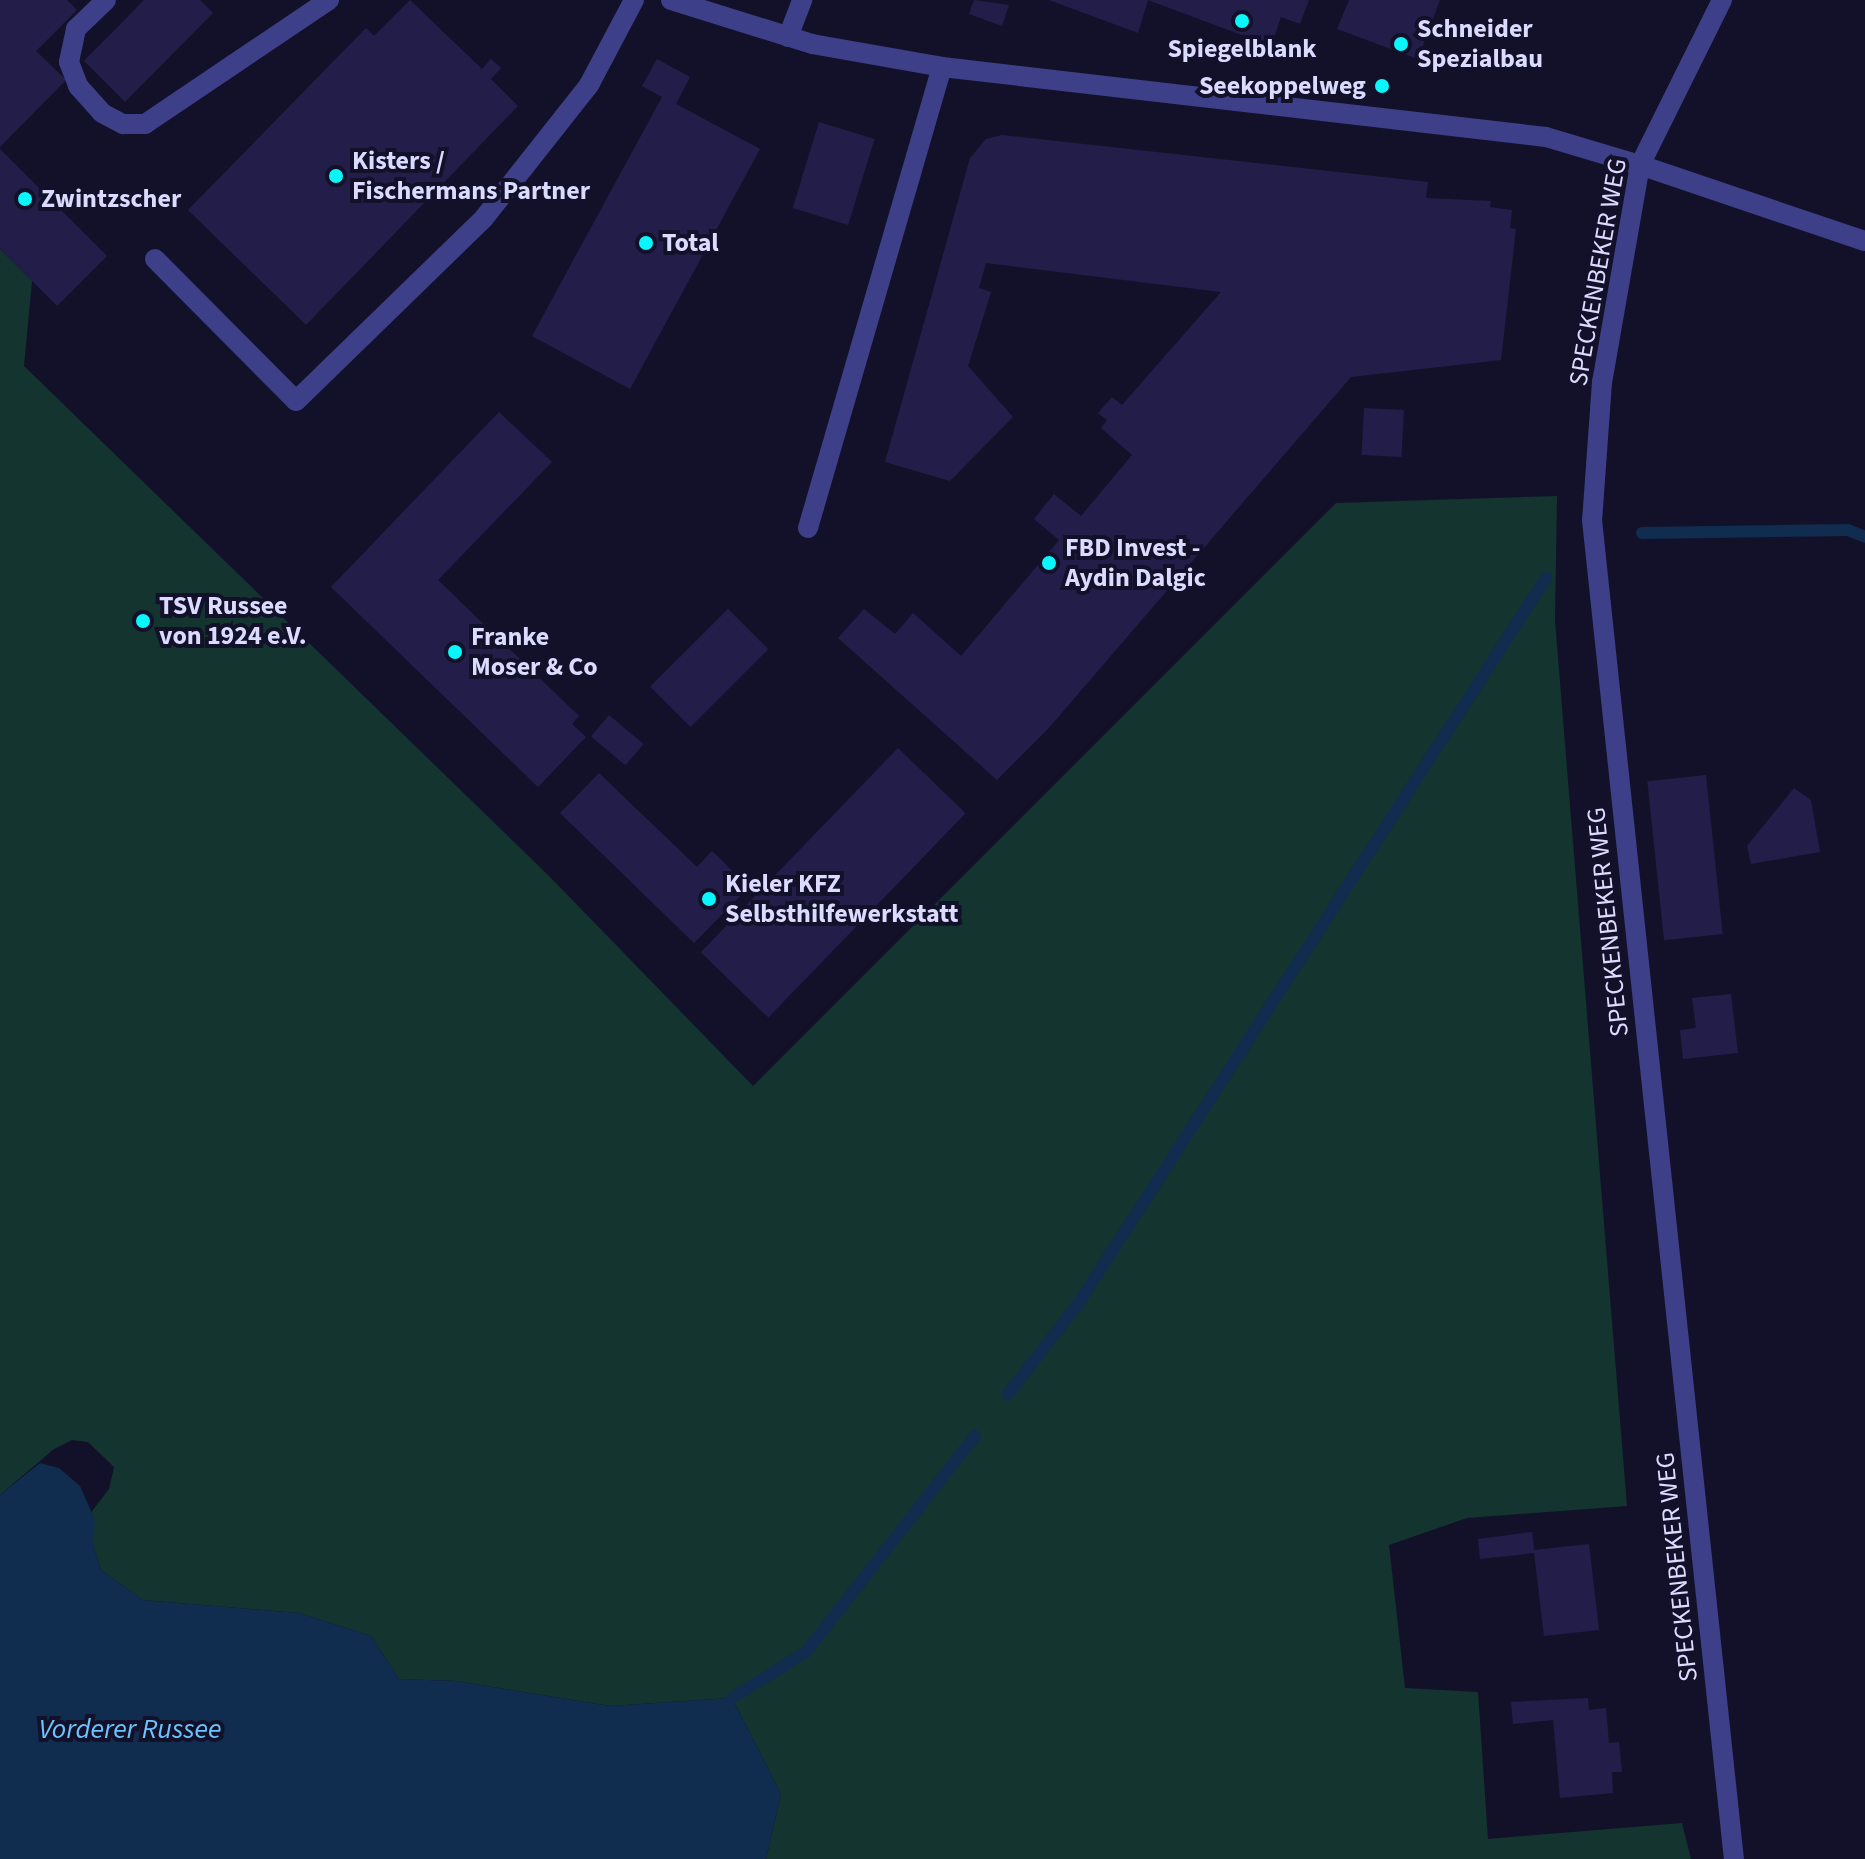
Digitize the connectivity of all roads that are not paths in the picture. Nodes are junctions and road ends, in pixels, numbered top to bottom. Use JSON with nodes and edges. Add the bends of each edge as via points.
{"nodes":[{"id":1,"x":106,"y":0,"type":"edge"},
{"id":2,"x":329,"y":0,"type":"edge"},
{"id":3,"x":634,"y":0,"type":"edge"},
{"id":4,"x":671,"y":0,"type":"edge"},
{"id":5,"x":802,"y":0,"type":"edge"},
{"id":6,"x":1722,"y":0,"type":"edge"},
{"id":7,"x":788,"y":37,"type":"junction"},
{"id":8,"x":942,"y":67,"type":"junction"},
{"id":9,"x":1640,"y":165,"type":"junction"},
{"id":10,"x":1865,"y":241,"type":"edge"},
{"id":11,"x":155,"y":259,"type":"dead end"},
{"id":12,"x":808,"y":528,"type":"dead end"},
{"id":13,"x":1734,"y":1859,"type":"edge"}],
"edges":[{"from":1,"to":2,"type":"street","via":[[76,29],[69,62],[102,113],[123,124],[145,124]]},
{"from":3,"to":11,"type":"street","via":[[589,85],[484,218],[296,401]]},
{"from":4,"to":7,"type":"street"},
{"from":5,"to":7,"type":"street"},
{"from":6,"to":9,"type":"street","name":"SPECKENBEKER WEG"},
{"from":7,"to":8,"type":"street"},
{"from":8,"to":9,"type":"street","via":[[1546,137]]},
{"from":8,"to":12,"type":"street"},
{"from":9,"to":10,"type":"street"},
{"from":9,"to":13,"type":"street","name":"SPECKENBEKER WEG","via":[[1602,382],[1592,520]]}]}
